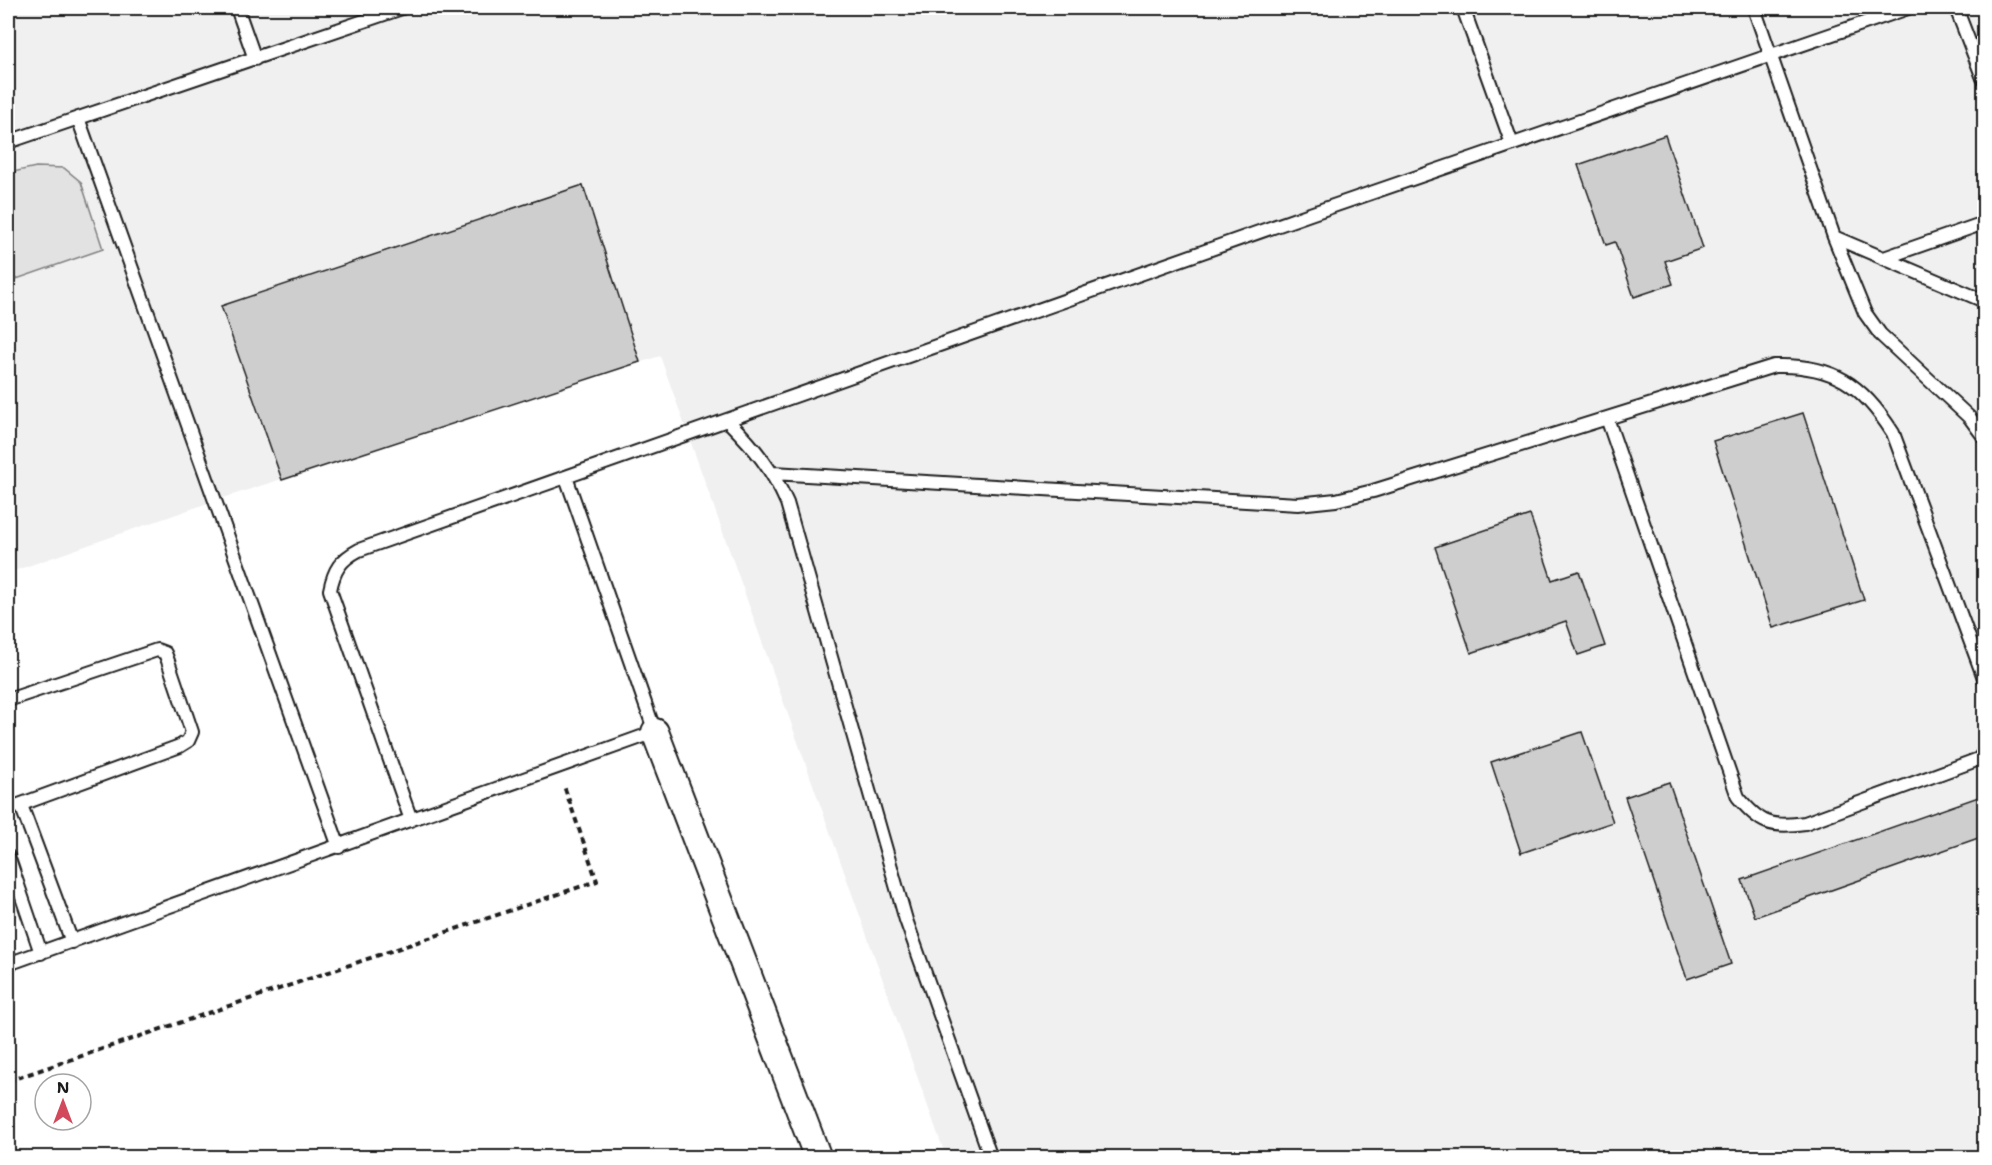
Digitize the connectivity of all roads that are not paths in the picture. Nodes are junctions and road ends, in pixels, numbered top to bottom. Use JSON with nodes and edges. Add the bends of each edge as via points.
{"nodes":[{"id":1,"x":237,"y":8,"type":"edge"},
{"id":2,"x":402,"y":8,"type":"edge"},
{"id":3,"x":1464,"y":8,"type":"edge"},
{"id":4,"x":1754,"y":8,"type":"edge"},
{"id":5,"x":1908,"y":8,"type":"edge"},
{"id":6,"x":1956,"y":8,"type":"edge"},
{"id":7,"x":1770,"y":55,"type":"junction"},
{"id":8,"x":255,"y":59,"type":"junction"},
{"id":9,"x":1983,"y":78,"type":"dead end"},
{"id":10,"x":78,"y":118,"type":"junction"},
{"id":11,"x":8,"y":142,"type":"edge"},
{"id":12,"x":1512,"y":144,"type":"junction"},
{"id":13,"x":1984,"y":223,"type":"edge"},
{"id":14,"x":1834,"y":237,"type":"junction"},
{"id":15,"x":1884,"y":258,"type":"junction"},
{"id":16,"x":1984,"y":301,"type":"edge"},
{"id":17,"x":1606,"y":418,"type":"junction"},
{"id":18,"x":729,"y":422,"type":"junction"},
{"id":19,"x":1984,"y":436,"type":"edge"},
{"id":20,"x":773,"y":473,"type":"junction"},
{"id":21,"x":566,"y":477,"type":"junction"},
{"id":22,"x":1984,"y":678,"type":"edge"},
{"id":23,"x":8,"y":700,"type":"edge"},
{"id":24,"x":655,"y":732,"type":"junction"},
{"id":25,"x":1984,"y":752,"type":"edge"},
{"id":26,"x":21,"y":805,"type":"junction"},
{"id":27,"x":8,"y":809,"type":"edge"},
{"id":28,"x":411,"y":820,"type":"junction"},
{"id":29,"x":339,"y":847,"type":"junction"},
{"id":30,"x":8,"y":856,"type":"edge"},
{"id":31,"x":72,"y":942,"type":"junction"},
{"id":32,"x":41,"y":953,"type":"junction"},
{"id":33,"x":8,"y":964,"type":"edge"},
{"id":34,"x":818,"y":1158,"type":"edge"},
{"id":35,"x":991,"y":1158,"type":"edge"}],
"edges":[{"from":1,"to":8,"type":"lane"},
{"from":2,"to":8,"type":"lane"},
{"from":3,"to":12,"type":"lane"},
{"from":4,"to":7,"type":"lane"},
{"from":5,"to":7,"type":"lane"},
{"from":6,"to":9,"type":"lane"},
{"from":7,"to":12,"type":"lane"},
{"from":7,"to":14,"type":"lane"},
{"from":8,"to":10,"type":"lane"},
{"from":10,"to":11,"type":"lane"},
{"from":10,"to":29,"type":"lane"},
{"from":12,"to":18,"type":"lane"},
{"from":13,"to":15,"type":"lane"},
{"from":14,"to":15,"type":"lane"},
{"from":14,"to":19,"type":"lane","via":[[1865,313],[1880,334],[1970,418]]},
{"from":15,"to":16,"type":"lane"},
{"from":17,"to":20,"type":"lane","via":[[1373,491],[1298,504]]},
{"from":17,"to":22,"type":"lane","via":[[1774,366],[1804,365],[1832,373],[1856,388],[1893,433]]},
{"from":17,"to":25,"type":"lane","via":[[1738,797],[1755,818],[1779,827],[1805,823],[1978,759]]},
{"from":18,"to":20,"type":"lane"},
{"from":18,"to":21,"type":"lane","via":[[687,432]]},
{"from":20,"to":35,"type":"lane","via":[[787,503],[906,920]]},
{"from":21,"to":24,"type":"lane"},
{"from":21,"to":28,"type":"lane","via":[[358,550],[333,573],[330,590],[335,607]]},
{"from":23,"to":26,"type":"lane","via":[[157,650],[168,661],[192,732],[180,746]]},
{"from":24,"to":28,"type":"lane"},
{"from":24,"to":34,"type":"street"},
{"from":26,"to":27,"type":"lane"},
{"from":26,"to":31,"type":"lane"},
{"from":28,"to":29,"type":"lane"},
{"from":29,"to":31,"type":"lane"},
{"from":30,"to":32,"type":"lane"},
{"from":31,"to":32,"type":"lane"},
{"from":32,"to":33,"type":"lane"}]}
